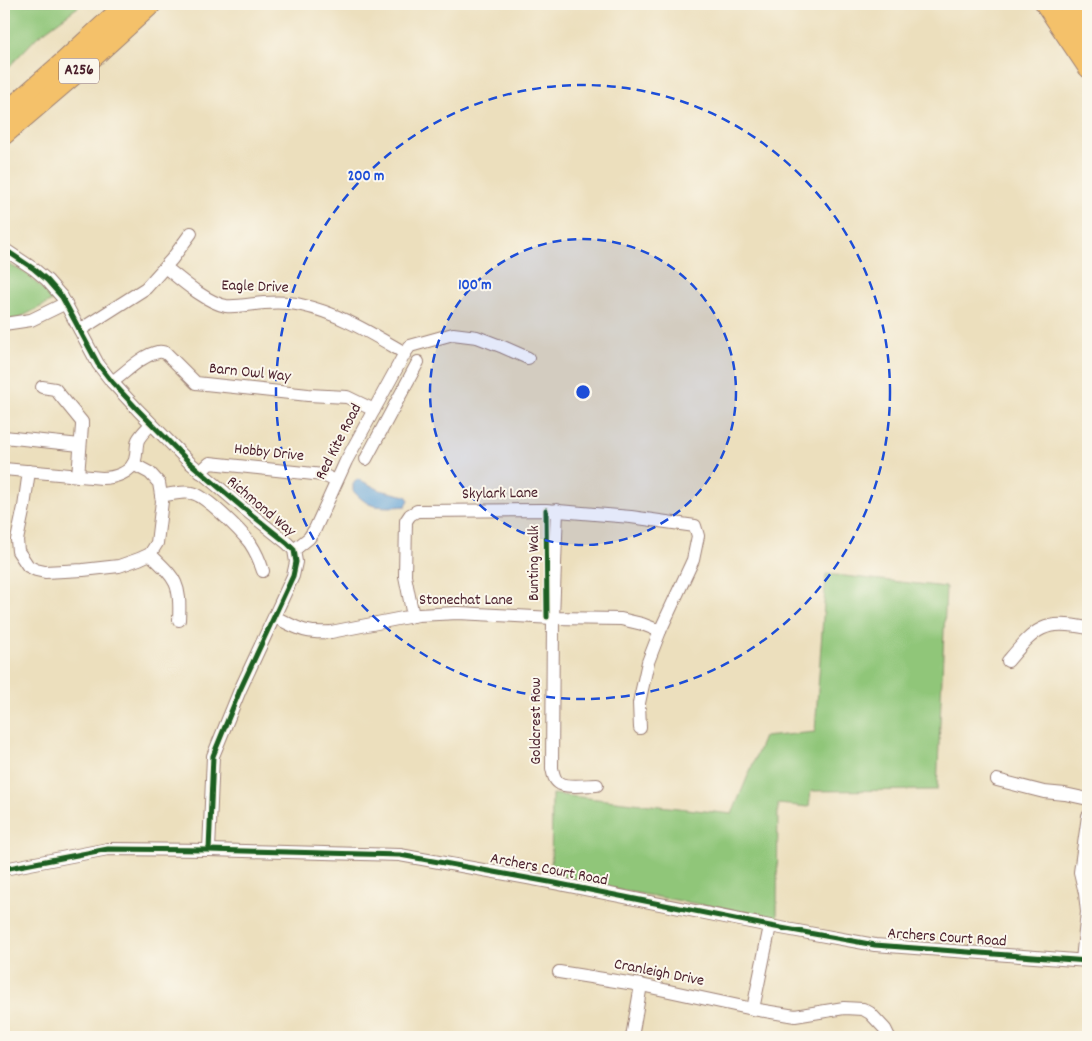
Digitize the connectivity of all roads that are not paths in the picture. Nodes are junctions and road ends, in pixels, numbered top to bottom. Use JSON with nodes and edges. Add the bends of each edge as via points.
{"nodes":[{"id":1,"x":126,"y":4,"type":"edge"},
{"id":2,"x":152,"y":4,"type":"edge"},
{"id":3,"x":1045,"y":4,"type":"edge"},
{"id":4,"x":1067,"y":4,"type":"edge"},
{"id":5,"x":1088,"y":37,"type":"edge"},
{"id":6,"x":1088,"y":68,"type":"edge"},
{"id":7,"x":4,"y":114,"type":"edge"},
{"id":8,"x":4,"y":135,"type":"edge"},
{"id":9,"x":191,"y":233,"type":"dead end"},
{"id":10,"x":4,"y":249,"type":"edge"},
{"id":11,"x":165,"y":267,"type":"junction"},
{"id":12,"x":66,"y":303,"type":"junction"},
{"id":13,"x":4,"y":324,"type":"edge"},
{"id":14,"x":80,"y":330,"type":"junction"},
{"id":15,"x":408,"y":350,"type":"junction"},
{"id":16,"x":528,"y":358,"type":"dead end"},
{"id":17,"x":418,"y":362,"type":"dead end"},
{"id":18,"x":392,"y":378,"type":"junction"},
{"id":19,"x":112,"y":382,"type":"junction"},
{"id":20,"x":406,"y":385,"type":"junction"},
{"id":21,"x":42,"y":387,"type":"dead end"},
{"id":22,"x":374,"y":410,"type":"junction"},
{"id":23,"x":152,"y":424,"type":"junction"},
{"id":24,"x":360,"y":436,"type":"junction"},
{"id":25,"x":4,"y":437,"type":"edge"},
{"id":26,"x":375,"y":443,"type":"junction"},
{"id":27,"x":80,"y":445,"type":"junction"},
{"id":28,"x":366,"y":459,"type":"dead end"},
{"id":29,"x":133,"y":464,"type":"junction"},
{"id":30,"x":4,"y":469,"type":"edge"},
{"id":31,"x":29,"y":471,"type":"junction"},
{"id":32,"x":200,"y":472,"type":"junction"},
{"id":33,"x":78,"y":476,"type":"junction"},
{"id":34,"x":336,"y":481,"type":"junction"},
{"id":35,"x":161,"y":496,"type":"junction"},
{"id":36,"x":557,"y":510,"type":"junction"},
{"id":37,"x":294,"y":550,"type":"junction"},
{"id":38,"x":150,"y":554,"type":"junction"},
{"id":39,"x":263,"y":571,"type":"dead end"},
{"id":40,"x":275,"y":616,"type":"junction"},
{"id":41,"x":413,"y":616,"type":"junction"},
{"id":42,"x":554,"y":618,"type":"junction"},
{"id":43,"x":179,"y":620,"type":"dead end"},
{"id":44,"x":1088,"y":628,"type":"edge"},
{"id":45,"x":660,"y":631,"type":"junction"},
{"id":46,"x":1008,"y":661,"type":"dead end"},
{"id":47,"x":640,"y":728,"type":"dead end"},
{"id":48,"x":997,"y":780,"type":"dead end"},
{"id":49,"x":597,"y":785,"type":"dead end"},
{"id":50,"x":1088,"y":799,"type":"edge"},
{"id":51,"x":1088,"y":816,"type":"edge"},
{"id":52,"x":209,"y":850,"type":"junction"},
{"id":53,"x":4,"y":869,"type":"edge"},
{"id":54,"x":770,"y":926,"type":"junction"},
{"id":55,"x":1085,"y":960,"type":"edge"},
{"id":56,"x":559,"y":972,"type":"dead end"},
{"id":57,"x":641,"y":985,"type":"junction"},
{"id":58,"x":753,"y":1010,"type":"junction"},
{"id":59,"x":632,"y":1037,"type":"edge"},
{"id":60,"x":889,"y":1037,"type":"edge"}],
"edges":[{"from":1,"to":7,"type":"highway","number":"A256"},
{"from":2,"to":8,"type":"highway","number":"A256"},
{"from":3,"to":6,"type":"highway"},
{"from":4,"to":5,"type":"highway"},
{"from":9,"to":11,"type":"street"},
{"from":10,"to":12,"type":"street","name":"Richmond Way","via":[[34,269]]},
{"from":11,"to":14,"type":"street","via":[[146,288]]},
{"from":11,"to":15,"type":"street","name":"Eagle Drive","via":[[216,303],[226,306],[288,303],[304,306],[351,323]]},
{"from":12,"to":13,"type":"street","via":[[31,320]]},
{"from":12,"to":14,"type":"street","name":"Richmond Way"},
{"from":14,"to":19,"type":"street","name":"Richmond Way"},
{"from":15,"to":16,"type":"street","via":[[453,334],[477,338]]},
{"from":15,"to":18,"type":"street","name":"Red Kite Road"},
{"from":17,"to":20,"type":"street"},
{"from":18,"to":20,"type":"street"},
{"from":18,"to":22,"type":"street","name":"Red Kite Road"},
{"from":19,"to":22,"type":"street","name":"Barn Owl Way","via":[[141,360],[162,352],[196,383],[347,397]]},
{"from":19,"to":23,"type":"street","name":"Richmond Way"},
{"from":20,"to":26,"type":"street"},
{"from":21,"to":27,"type":"street","via":[[55,389],[78,417],[82,426]]},
{"from":22,"to":24,"type":"street","name":"Red Kite Road"},
{"from":23,"to":29,"type":"street","via":[[138,440]]},
{"from":23,"to":32,"type":"street","name":"Richmond Way"},
{"from":24,"to":26,"type":"street"},
{"from":24,"to":34,"type":"street","name":"Red Kite Road"},
{"from":25,"to":27,"type":"street"},
{"from":26,"to":28,"type":"street"},
{"from":27,"to":33,"type":"street"},
{"from":29,"to":33,"type":"street","via":[[116,477]]},
{"from":29,"to":35,"type":"street","via":[[150,473],[159,483]]},
{"from":30,"to":31,"type":"street"},
{"from":31,"to":33,"type":"street"},
{"from":31,"to":38,"type":"street","via":[[17,540],[18,551],[28,566],[45,572],[83,570],[119,566]]},
{"from":32,"to":34,"type":"street","name":"Hobby Drive","via":[[210,464],[323,475]]},
{"from":32,"to":37,"type":"street","name":"Richmond Way"},
{"from":34,"to":37,"type":"street","name":"Red Kite Road","via":[[316,529]]},
{"from":35,"to":38,"type":"street","via":[[157,543]]},
{"from":35,"to":39,"type":"street","via":[[193,492],[207,500],[249,542]]},
{"from":36,"to":41,"type":"street","name":"Skylark Lane","via":[[416,511],[410,515],[406,522],[405,576]]},
{"from":36,"to":42,"type":"street"},
{"from":36,"to":45,"type":"street","name":"Skylark Lane","via":[[694,526],[698,536],[692,560]]},
{"from":37,"to":40,"type":"street","name":"Richmond Way","via":[[293,576]]},
{"from":38,"to":43,"type":"street","via":[[174,579],[178,591]]},
{"from":40,"to":41,"type":"street","name":"Stonechat Lane","via":[[308,632],[319,633]]},
{"from":40,"to":52,"type":"street","name":"Richmond Way","via":[[213,756]]},
{"from":41,"to":42,"type":"street","name":"Stonechat Lane","via":[[458,612]]},
{"from":42,"to":45,"type":"street","name":"Stonechat Lane","via":[[621,619]]},
{"from":42,"to":49,"type":"street","name":"Goldcrest Row","via":[[553,774],[559,783],[566,785]]},
{"from":44,"to":46,"type":"street","via":[[1055,624],[1038,629],[1026,638]]},
{"from":45,"to":47,"type":"street","via":[[643,683],[639,703]]},
{"from":48,"to":50,"type":"street"},
{"from":51,"to":55,"type":"street","via":[[1080,872],[1087,912]]},
{"from":52,"to":53,"type":"street","name":"Archers Court Road","via":[[108,849]]},
{"from":52,"to":54,"type":"street","name":"Archers Court Road","via":[[400,855]]},
{"from":54,"to":55,"type":"street","name":"Archers Court Road","via":[[874,945]]},
{"from":54,"to":58,"type":"street"},
{"from":56,"to":57,"type":"street","name":"Cranleigh Drive"},
{"from":57,"to":58,"type":"street","name":"Cranleigh Drive"},
{"from":57,"to":59,"type":"street"},
{"from":58,"to":60,"type":"street","name":"Cranleigh Drive","via":[[795,1016],[844,1008],[863,1009],[885,1029]]}]}
